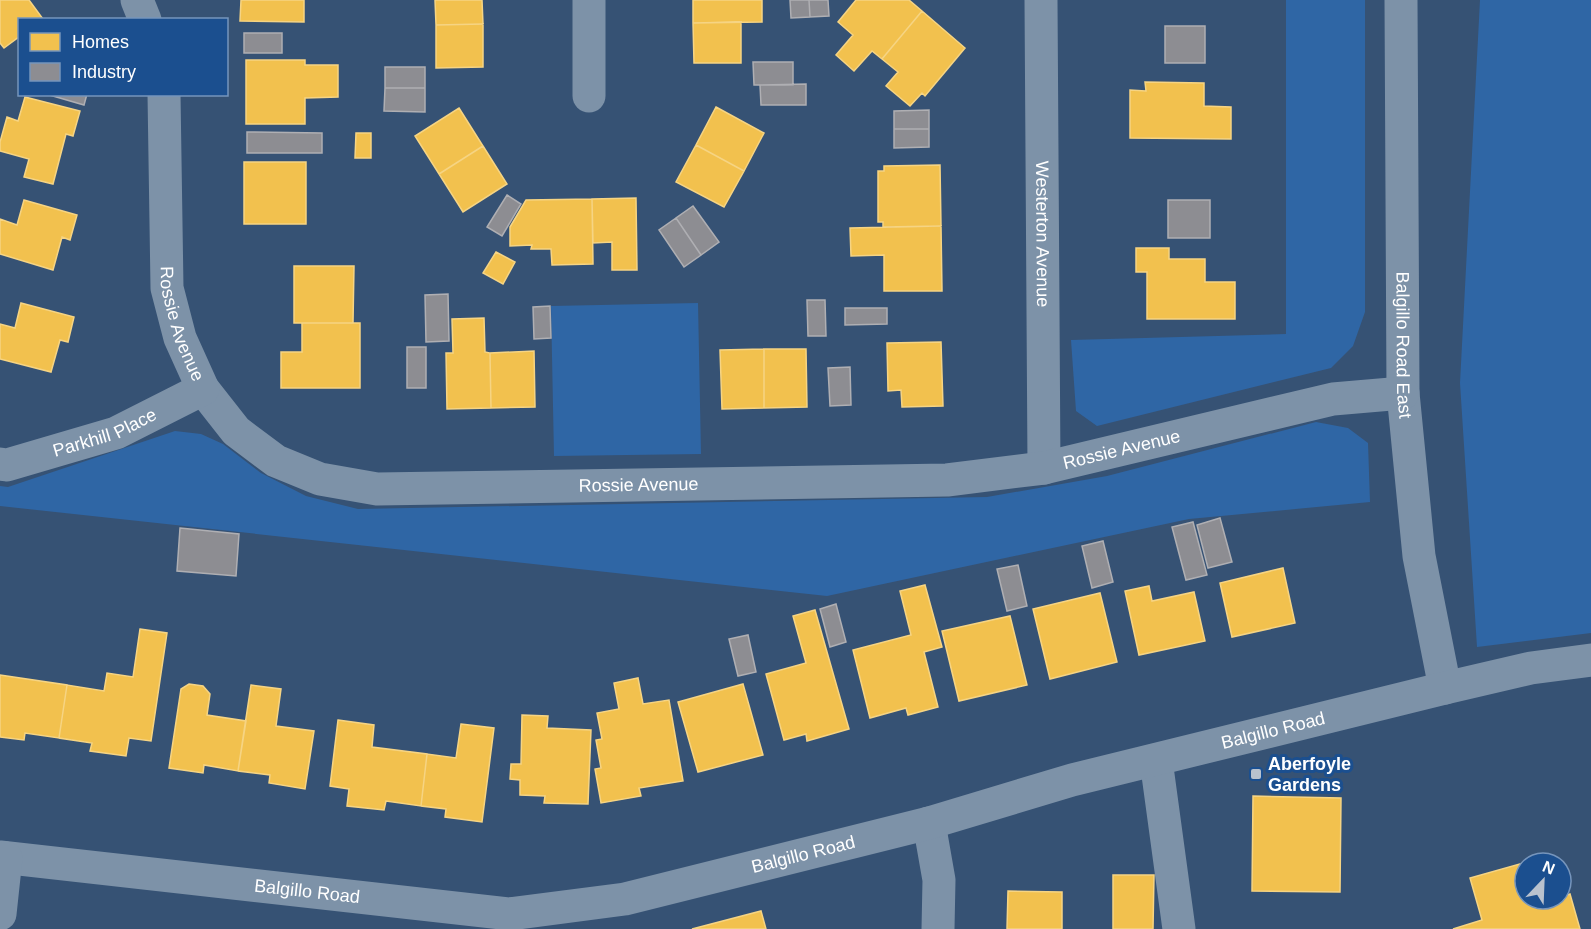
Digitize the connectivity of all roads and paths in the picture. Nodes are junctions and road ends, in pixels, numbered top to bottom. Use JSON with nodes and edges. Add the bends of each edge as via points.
{"nodes":[{"id":1,"x":137,"y":0,"type":"edge"},
{"id":2,"x":589,"y":0,"type":"edge"},
{"id":3,"x":1041,"y":0,"type":"edge"},
{"id":4,"x":1401,"y":0,"type":"edge"},
{"id":5,"x":144,"y":18,"type":"edge"},
{"id":6,"x":165,"y":96,"type":"edge"},
{"id":7,"x":590,"y":96,"type":"dead end"},
{"id":8,"x":203,"y":389,"type":"junction"},
{"id":9,"x":1403,"y":393,"type":"junction"},
{"id":10,"x":0,"y":464,"type":"edge"},
{"id":11,"x":1044,"y":468,"type":"junction"},
{"id":12,"x":1591,"y":660,"type":"edge"},
{"id":13,"x":1445,"y":688,"type":"junction"},
{"id":14,"x":1156,"y":760,"type":"junction"},
{"id":15,"x":928,"y":823,"type":"junction"},
{"id":16,"x":3,"y":858,"type":"edge"},
{"id":17,"x":0,"y":914,"type":"edge"},
{"id":18,"x":938,"y":929,"type":"edge"},
{"id":19,"x":1179,"y":929,"type":"edge"}],
"edges":[{"from":1,"to":5,"type":"street"},
{"from":2,"to":7,"type":"street"},
{"from":3,"to":11,"type":"street","name":"Westerton Avenue"},
{"from":4,"to":9,"type":"street","name":"Balgillo Road East"},
{"from":6,"to":8,"type":"street","name":"Rossie Avenue","via":[[167,288],[180,338]]},
{"from":8,"to":10,"type":"street","name":"Parkhill Place","via":[[116,433]]},
{"from":8,"to":11,"type":"street","name":"Rossie Avenue","via":[[236,431],[276,461],[320,479],[378,489],[947,480]]},
{"from":9,"to":11,"type":"street","name":"Rossie Avenue","via":[[1333,399]]},
{"from":9,"to":13,"type":"street","name":"Balgillo Road East","via":[[1419,556]]},
{"from":12,"to":13,"type":"street","name":"Balgillo Road","via":[[1531,668]]},
{"from":13,"to":14,"type":"street","name":"Balgillo Road"},
{"from":14,"to":15,"type":"street","name":"Balgillo Road","via":[[1072,780]]},
{"from":14,"to":19,"type":"street"},
{"from":15,"to":16,"type":"street","name":"Balgillo Road","via":[[625,898],[510,914]]},
{"from":15,"to":18,"type":"street","via":[[939,880]]},
{"from":16,"to":17,"type":"street"}]}
